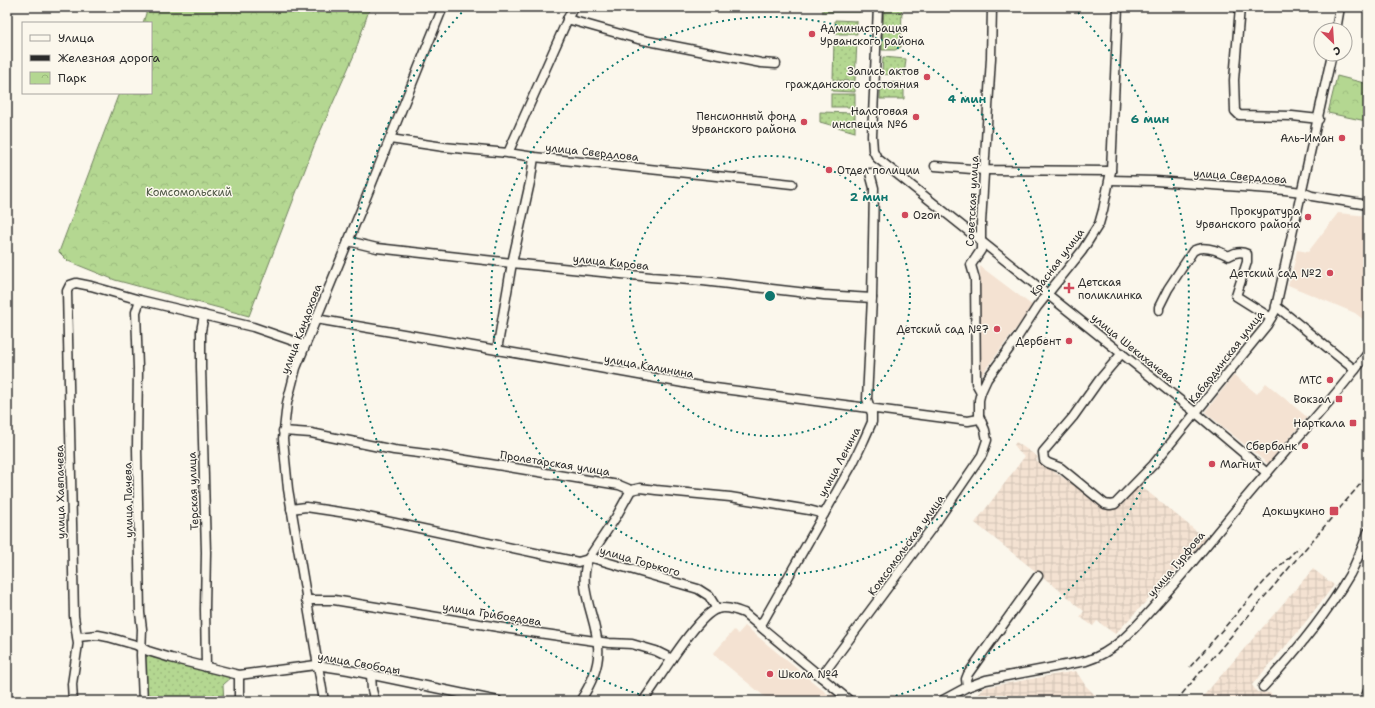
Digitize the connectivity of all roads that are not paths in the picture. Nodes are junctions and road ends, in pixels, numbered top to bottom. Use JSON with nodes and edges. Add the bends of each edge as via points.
{"nodes":[{"id":1,"x":443,"y":7,"type":"edge"},
{"id":2,"x":573,"y":7,"type":"edge"},
{"id":3,"x":878,"y":7,"type":"edge"},
{"id":4,"x":992,"y":7,"type":"edge"},
{"id":5,"x":1118,"y":7,"type":"edge"},
{"id":6,"x":1240,"y":7,"type":"edge"},
{"id":7,"x":1340,"y":7,"type":"edge"},
{"id":8,"x":567,"y":19,"type":"junction"},
{"id":9,"x":1337,"y":22,"type":"edge"},
{"id":10,"x":1330,"y":62,"type":"edge"},
{"id":11,"x":776,"y":64,"type":"dead end"},
{"id":12,"x":1319,"y":119,"type":"junction"},
{"id":13,"x":390,"y":139,"type":"junction"},
{"id":14,"x":508,"y":153,"type":"junction"},
{"id":15,"x":534,"y":157,"type":"junction"},
{"id":16,"x":935,"y":166,"type":"dead end"},
{"id":17,"x":984,"y":170,"type":"junction"},
{"id":18,"x":870,"y":172,"type":"dead end"},
{"id":19,"x":1111,"y":172,"type":"junction"},
{"id":20,"x":1110,"y":180,"type":"junction"},
{"id":21,"x":792,"y":184,"type":"dead end"},
{"id":22,"x":1302,"y":192,"type":"junction"},
{"id":23,"x":1368,"y":205,"type":"edge"},
{"id":24,"x":348,"y":241,"type":"junction"},
{"id":25,"x":981,"y":241,"type":"junction"},
{"id":26,"x":512,"y":263,"type":"junction"},
{"id":27,"x":1047,"y":294,"type":"junction"},
{"id":28,"x":872,"y":298,"type":"junction"},
{"id":29,"x":140,"y":300,"type":"junction"},
{"id":30,"x":1276,"y":306,"type":"junction"},
{"id":31,"x":1159,"y":310,"type":"dead end"},
{"id":32,"x":204,"y":315,"type":"junction"},
{"id":33,"x":1271,"y":318,"type":"junction"},
{"id":34,"x":316,"y":319,"type":"junction"},
{"id":35,"x":305,"y":345,"type":"junction"},
{"id":36,"x":497,"y":350,"type":"junction"},
{"id":37,"x":1368,"y":352,"type":"edge"},
{"id":38,"x":1122,"y":353,"type":"junction"},
{"id":39,"x":1355,"y":370,"type":"junction"},
{"id":40,"x":981,"y":392,"type":"junction"},
{"id":41,"x":871,"y":409,"type":"junction"},
{"id":42,"x":1196,"y":413,"type":"junction"},
{"id":43,"x":979,"y":419,"type":"junction"},
{"id":44,"x":283,"y":431,"type":"junction"},
{"id":45,"x":1267,"y":473,"type":"junction"},
{"id":46,"x":631,"y":490,"type":"junction"},
{"id":47,"x":291,"y":509,"type":"junction"},
{"id":48,"x":824,"y":514,"type":"junction"},
{"id":49,"x":1368,"y":532,"type":"edge"},
{"id":50,"x":588,"y":559,"type":"junction"},
{"id":51,"x":1038,"y":576,"type":"dead end"},
{"id":52,"x":306,"y":600,"type":"junction"},
{"id":53,"x":717,"y":609,"type":"junction"},
{"id":54,"x":761,"y":626,"type":"junction"},
{"id":55,"x":78,"y":637,"type":"junction"},
{"id":56,"x":597,"y":641,"type":"junction"},
{"id":57,"x":141,"y":648,"type":"junction"},
{"id":58,"x":672,"y":659,"type":"junction"},
{"id":59,"x":318,"y":666,"type":"junction"},
{"id":60,"x":206,"y":667,"type":"junction"},
{"id":61,"x":239,"y":675,"type":"junction"},
{"id":62,"x":371,"y":675,"type":"junction"},
{"id":63,"x":821,"y":677,"type":"junction"},
{"id":64,"x":967,"y":687,"type":"junction"},
{"id":65,"x":1263,"y":687,"type":"dead end"},
{"id":66,"x":1368,"y":691,"type":"edge"},
{"id":67,"x":73,"y":701,"type":"edge"},
{"id":68,"x":143,"y":701,"type":"edge"},
{"id":69,"x":239,"y":701,"type":"edge"},
{"id":70,"x":324,"y":701,"type":"edge"},
{"id":71,"x":375,"y":701,"type":"edge"},
{"id":72,"x":498,"y":701,"type":"edge"},
{"id":73,"x":580,"y":701,"type":"edge"},
{"id":74,"x":643,"y":701,"type":"edge"},
{"id":75,"x":850,"y":701,"type":"edge"},
{"id":76,"x":941,"y":701,"type":"edge"},
{"id":77,"x":1364,"y":701,"type":"edge"}],
"edges":[{"from":1,"to":13,"type":"street","name":"улица Кандохова"},
{"from":2,"to":8,"type":"street"},
{"from":3,"to":25,"type":"street","name":"улица Шекихачева","via":[[872,136],[875,155]]},
{"from":4,"to":17,"type":"street","name":"Советская улица"},
{"from":5,"to":19,"type":"street","name":"Красная улица"},
{"from":6,"to":12,"type":"street","via":[[1234,80],[1237,114]]},
{"from":7,"to":9,"type":"street"},
{"from":8,"to":11,"type":"street","via":[[638,39]]},
{"from":8,"to":14,"type":"street"},
{"from":10,"to":12,"type":"street","name":"Кабардинская улица"},
{"from":12,"to":22,"type":"street","name":"Кабардинская улица"},
{"from":13,"to":14,"type":"street","name":"улица Свердлова"},
{"from":13,"to":24,"type":"street","name":"улица Кандохова"},
{"from":14,"to":15,"type":"street","name":"улица Свердлова"},
{"from":15,"to":21,"type":"street","name":"улица Свердлова"},
{"from":15,"to":26,"type":"street","via":[[532,178]]},
{"from":16,"to":17,"type":"street"},
{"from":17,"to":19,"type":"street"},
{"from":17,"to":25,"type":"street","name":"Советская улица"},
{"from":18,"to":28,"type":"street","name":"улица Ленина","via":[[874,188]]},
{"from":19,"to":20,"type":"street","name":"Красная улица"},
{"from":20,"to":22,"type":"street","name":"улица Свердлова","via":[[1154,180]]},
{"from":20,"to":27,"type":"street","name":"Красная улица","via":[[1103,210],[1095,229],[1082,251]]},
{"from":22,"to":23,"type":"street","name":"улица Свердлова"},
{"from":22,"to":30,"type":"street","name":"Кабардинская улица"},
{"from":24,"to":26,"type":"street","name":"улица Кирова","via":[[377,248]]},
{"from":24,"to":34,"type":"street","name":"улица Кандохова"},
{"from":25,"to":27,"type":"street","name":"улица Шекихачева"},
{"from":25,"to":40,"type":"street","name":"Советская улица","via":[[982,250],[971,265],[975,279],[976,383]]},
{"from":26,"to":28,"type":"street","name":"улица Кирова"},
{"from":26,"to":36,"type":"street"},
{"from":27,"to":38,"type":"street","name":"улица Шекихачева"},
{"from":27,"to":40,"type":"street","name":"Красная улица","via":[[987,379]]},
{"from":28,"to":41,"type":"street","name":"улица Ленина","via":[[867,399]]},
{"from":29,"to":32,"type":"street"},
{"from":29,"to":55,"type":"street","name":"улица Хавпачева","via":[[76,283],[67,291],[74,616]]},
{"from":29,"to":57,"type":"street","name":"улица Пачева","via":[[136,324]]},
{"from":30,"to":33,"type":"street","name":"Кабардинская улица"},
{"from":30,"to":39,"type":"street"},
{"from":31,"to":33,"type":"street","via":[[1168,289],[1193,251],[1198,248],[1213,249],[1229,256],[1238,252],[1247,254],[1247,262],[1236,296]]},
{"from":32,"to":35,"type":"street","via":[[253,327]]},
{"from":32,"to":60,"type":"street","name":"Терская улица","via":[[201,331],[201,368]]},
{"from":33,"to":42,"type":"street","name":"Кабардинская улица"},
{"from":34,"to":35,"type":"street","name":"улица Кандохова"},
{"from":34,"to":36,"type":"street","name":"улица Калинина"},
{"from":35,"to":44,"type":"street","name":"улица Кандохова","via":[[290,390]]},
{"from":36,"to":41,"type":"street","name":"улица Калинина","via":[[700,386]]},
{"from":37,"to":39,"type":"street","name":"улица Гурфова"},
{"from":38,"to":42,"type":"street","name":"улица Шекихачева"},
{"from":38,"to":42,"type":"street","name":"Кабардинская улица","via":[[1043,452],[1044,460],[1061,468],[1105,504],[1115,504]]},
{"from":39,"to":45,"type":"street","name":"улица Гурфова"},
{"from":40,"to":43,"type":"street","name":"Красная улица"},
{"from":41,"to":43,"type":"street","name":"улица Калинина","via":[[968,422]]},
{"from":41,"to":48,"type":"street","name":"улица Ленина","via":[[872,422],[853,463]]},
{"from":42,"to":45,"type":"street","name":"улица Шекихачева"},
{"from":43,"to":63,"type":"street","name":"Комсомольская улица","via":[[987,436],[982,455],[937,521]]},
{"from":44,"to":46,"type":"street","name":"Пролетарская улица","via":[[311,433],[394,450],[435,454],[619,485]]},
{"from":44,"to":47,"type":"street","name":"улица Кандохова"},
{"from":45,"to":64,"type":"street","name":"улица Гурфова","via":[[1173,586],[1112,649],[1086,661],[986,680]]},
{"from":46,"to":48,"type":"street","name":"Пролетарская улица","via":[[640,488],[730,497]]},
{"from":46,"to":50,"type":"street"},
{"from":47,"to":50,"type":"street","name":"улица Горького","via":[[306,507],[353,514],[576,562]]},
{"from":47,"to":52,"type":"street","name":"улица Кандохова"},
{"from":48,"to":54,"type":"street","name":"улица Ленина"},
{"from":49,"to":65,"type":"street","via":[[1350,573],[1331,604],[1296,650]]},
{"from":50,"to":53,"type":"street","name":"улица Горького","via":[[592,558],[698,589],[709,596]]},
{"from":50,"to":56,"type":"street","via":[[584,575],[585,587]]},
{"from":51,"to":64,"type":"street","via":[[968,674]]},
{"from":52,"to":56,"type":"street","name":"улица Грибоедова","via":[[334,600]]},
{"from":52,"to":59,"type":"street","name":"улица Кандохова"},
{"from":53,"to":54,"type":"street","via":[[730,608],[744,613]]},
{"from":53,"to":58,"type":"street","via":[[703,619]]},
{"from":54,"to":63,"type":"street"},
{"from":55,"to":57,"type":"street","name":"улица Свободы","via":[[98,635]]},
{"from":55,"to":67,"type":"street","name":"улица Хавпачева","via":[[72,684]]},
{"from":56,"to":58,"type":"street","name":"улица Грибоедова","via":[[641,646]]},
{"from":56,"to":73,"type":"street","via":[[594,672]]},
{"from":57,"to":60,"type":"street","name":"улица Свободы"},
{"from":57,"to":68,"type":"street","name":"улица Пачева"},
{"from":58,"to":74,"type":"street"},
{"from":59,"to":61,"type":"street","name":"улица Свободы"},
{"from":59,"to":62,"type":"street","name":"улица Свободы"},
{"from":59,"to":70,"type":"street","name":"улица Кандохова"},
{"from":60,"to":61,"type":"street","name":"улица Свободы"},
{"from":61,"to":69,"type":"street"},
{"from":62,"to":71,"type":"street"},
{"from":62,"to":72,"type":"street","name":"улица Свободы"},
{"from":63,"to":75,"type":"street"},
{"from":64,"to":76,"type":"street","name":"улица Гурфова"},
{"from":66,"to":77,"type":"street"}]}
